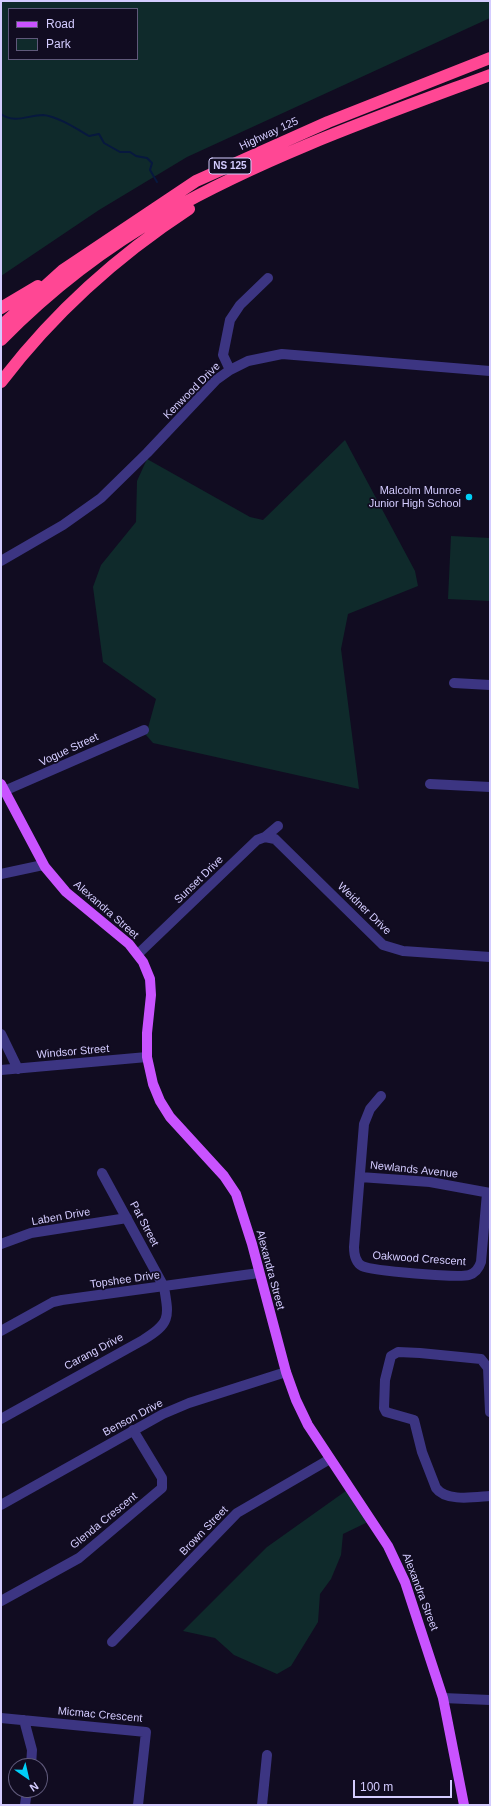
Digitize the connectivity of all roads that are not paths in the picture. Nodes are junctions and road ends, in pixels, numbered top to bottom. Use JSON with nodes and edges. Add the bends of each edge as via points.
{"nodes":[{"id":1,"x":490,"y":58,"type":"edge"},
{"id":2,"x":490,"y":75,"type":"edge"},
{"id":3,"x":276,"y":159,"type":"junction"},
{"id":4,"x":63,"y":270,"type":"junction"},
{"id":5,"x":268,"y":278,"type":"dead end"},
{"id":6,"x":1,"y":308,"type":"edge"},
{"id":7,"x":1,"y":326,"type":"edge"},
{"id":8,"x":1,"y":340,"type":"edge"},
{"id":9,"x":230,"y":370,"type":"junction"},
{"id":10,"x":490,"y":371,"type":"edge"},
{"id":11,"x":1,"y":382,"type":"edge"},
{"id":12,"x":1,"y":560,"type":"edge"},
{"id":13,"x":454,"y":683,"type":"dead end"},
{"id":14,"x":490,"y":685,"type":"edge"},
{"id":15,"x":144,"y":730,"type":"dead end"},
{"id":16,"x":430,"y":784,"type":"dead end"},
{"id":17,"x":3,"y":787,"type":"edge"},
{"id":18,"x":490,"y":787,"type":"edge"},
{"id":19,"x":278,"y":826,"type":"dead end"},
{"id":20,"x":265,"y":837,"type":"junction"},
{"id":21,"x":43,"y":865,"type":"junction"},
{"id":22,"x":1,"y":874,"type":"edge"},
{"id":23,"x":138,"y":954,"type":"junction"},
{"id":24,"x":490,"y":957,"type":"edge"},
{"id":25,"x":1,"y":1034,"type":"edge"},
{"id":26,"x":147,"y":1057,"type":"junction"},
{"id":27,"x":18,"y":1069,"type":"junction"},
{"id":28,"x":1,"y":1070,"type":"edge"},
{"id":29,"x":381,"y":1096,"type":"dead end"},
{"id":30,"x":102,"y":1173,"type":"dead end"},
{"id":31,"x":360,"y":1177,"type":"junction"},
{"id":32,"x":488,"y":1193,"type":"edge"},
{"id":33,"x":127,"y":1218,"type":"junction"},
{"id":34,"x":1,"y":1244,"type":"edge"},
{"id":35,"x":259,"y":1274,"type":"junction"},
{"id":36,"x":164,"y":1287,"type":"junction"},
{"id":37,"x":1,"y":1331,"type":"edge"},
{"id":38,"x":286,"y":1372,"type":"junction"},
{"id":39,"x":490,"y":1412,"type":"edge"},
{"id":40,"x":1,"y":1419,"type":"edge"},
{"id":41,"x":133,"y":1430,"type":"junction"},
{"id":42,"x":330,"y":1459,"type":"junction"},
{"id":43,"x":490,"y":1496,"type":"edge"},
{"id":44,"x":1,"y":1505,"type":"edge"},
{"id":45,"x":1,"y":1601,"type":"edge"},
{"id":46,"x":112,"y":1642,"type":"dead end"},
{"id":47,"x":443,"y":1698,"type":"junction"},
{"id":48,"x":490,"y":1700,"type":"edge"},
{"id":49,"x":1,"y":1718,"type":"edge"},
{"id":50,"x":24,"y":1720,"type":"junction"},
{"id":51,"x":267,"y":1755,"type":"dead end"},
{"id":52,"x":32,"y":1758,"type":"edge"},
{"id":53,"x":138,"y":1805,"type":"edge"},
{"id":54,"x":262,"y":1805,"type":"edge"},
{"id":55,"x":464,"y":1805,"type":"edge"}],
"edges":[{"from":1,"to":4,"type":"highway","name":"Highway 125","number":"NS 125","via":[[328,122],[196,181]]},
{"from":2,"to":3,"type":"highway","number":"NS 125"},
{"from":3,"to":8,"type":"highway","number":"NS 125","via":[[207,191],[143,228],[61,286]]},
{"from":3,"to":11,"type":"highway","via":[[193,206],[129,253],[63,310]]},
{"from":4,"to":6,"type":"highway"},
{"from":4,"to":7,"type":"highway","name":"Highway 125","number":"NS 125"},
{"from":5,"to":9,"type":"street","via":[[240,305],[230,320],[223,355]]},
{"from":9,"to":10,"type":"street","name":"Kenwood Drive","via":[[253,359],[282,354]]},
{"from":9,"to":12,"type":"street","name":"Kenwood Drive","via":[[216,380],[143,458],[101,498],[63,525]]},
{"from":13,"to":14,"type":"street"},
{"from":15,"to":17,"type":"street","name":"Vogue Street"},
{"from":16,"to":18,"type":"street"},
{"from":17,"to":21,"type":"main road","name":"Alexandra Street"},
{"from":19,"to":20,"type":"street","name":"Sunset Drive"},
{"from":20,"to":23,"type":"street","name":"Sunset Drive","via":[[257,840]]},
{"from":20,"to":24,"type":"street","name":"Weidner Drive","via":[[276,839],[383,945],[403,951]]},
{"from":21,"to":22,"type":"street"},
{"from":21,"to":23,"type":"main road","name":"Alexandra Street","via":[[66,892],[119,934]]},
{"from":23,"to":26,"type":"main road","name":"Alexandra Street","via":[[147,970],[151,988]]},
{"from":25,"to":27,"type":"street"},
{"from":26,"to":27,"type":"street","name":"Windsor Street"},
{"from":26,"to":35,"type":"main road","name":"Alexandra Street","via":[[153,1084],[168,1114],[224,1176],[236,1194]]},
{"from":27,"to":28,"type":"street","name":"Windsor Street"},
{"from":29,"to":31,"type":"street","name":"Oakwood Crescent","via":[[365,1118]]},
{"from":30,"to":33,"type":"street","name":"Pat Street"},
{"from":31,"to":32,"type":"street","name":"Newlands Avenue","via":[[438,1183]]},
{"from":31,"to":32,"type":"street","name":"Oakwood Crescent","via":[[354,1253],[358,1263],[368,1268],[459,1275],[476,1272],[482,1256]]},
{"from":33,"to":34,"type":"street","name":"Laben Drive","via":[[31,1233]]},
{"from":33,"to":36,"type":"street","name":"Pat Street"},
{"from":35,"to":36,"type":"street","name":"Topshee Drive"},
{"from":35,"to":38,"type":"main road","name":"Alexandra Street"},
{"from":36,"to":37,"type":"street","name":"Topshee Drive","via":[[53,1302]]},
{"from":36,"to":40,"type":"street","name":"Carang Drive","via":[[168,1312],[161,1328]]},
{"from":38,"to":41,"type":"street","name":"Benson Drive","via":[[186,1405]]},
{"from":38,"to":42,"type":"main road","name":"Alexandra Street","via":[[308,1425]]},
{"from":39,"to":43,"type":"street","via":[[488,1368],[481,1359],[398,1352],[391,1356],[384,1408],[386,1412],[414,1420],[430,1476],[439,1492]]},
{"from":41,"to":44,"type":"street","name":"Benson Drive"},
{"from":41,"to":45,"type":"street","name":"Glenda Crescent","via":[[162,1478],[162,1488],[79,1558]]},
{"from":42,"to":46,"type":"street","name":"Brown Street","via":[[234,1516]]},
{"from":42,"to":47,"type":"main road","name":"Alexandra Street","via":[[388,1546],[405,1582]]},
{"from":47,"to":48,"type":"street"},
{"from":47,"to":55,"type":"main road","name":"Alexandra Street"},
{"from":49,"to":50,"type":"street","name":"Micmac Crescent"},
{"from":50,"to":52,"type":"street","via":[[32,1750]]},
{"from":50,"to":53,"type":"street","name":"Micmac Crescent","via":[[146,1732]]},
{"from":51,"to":54,"type":"street"}]}
